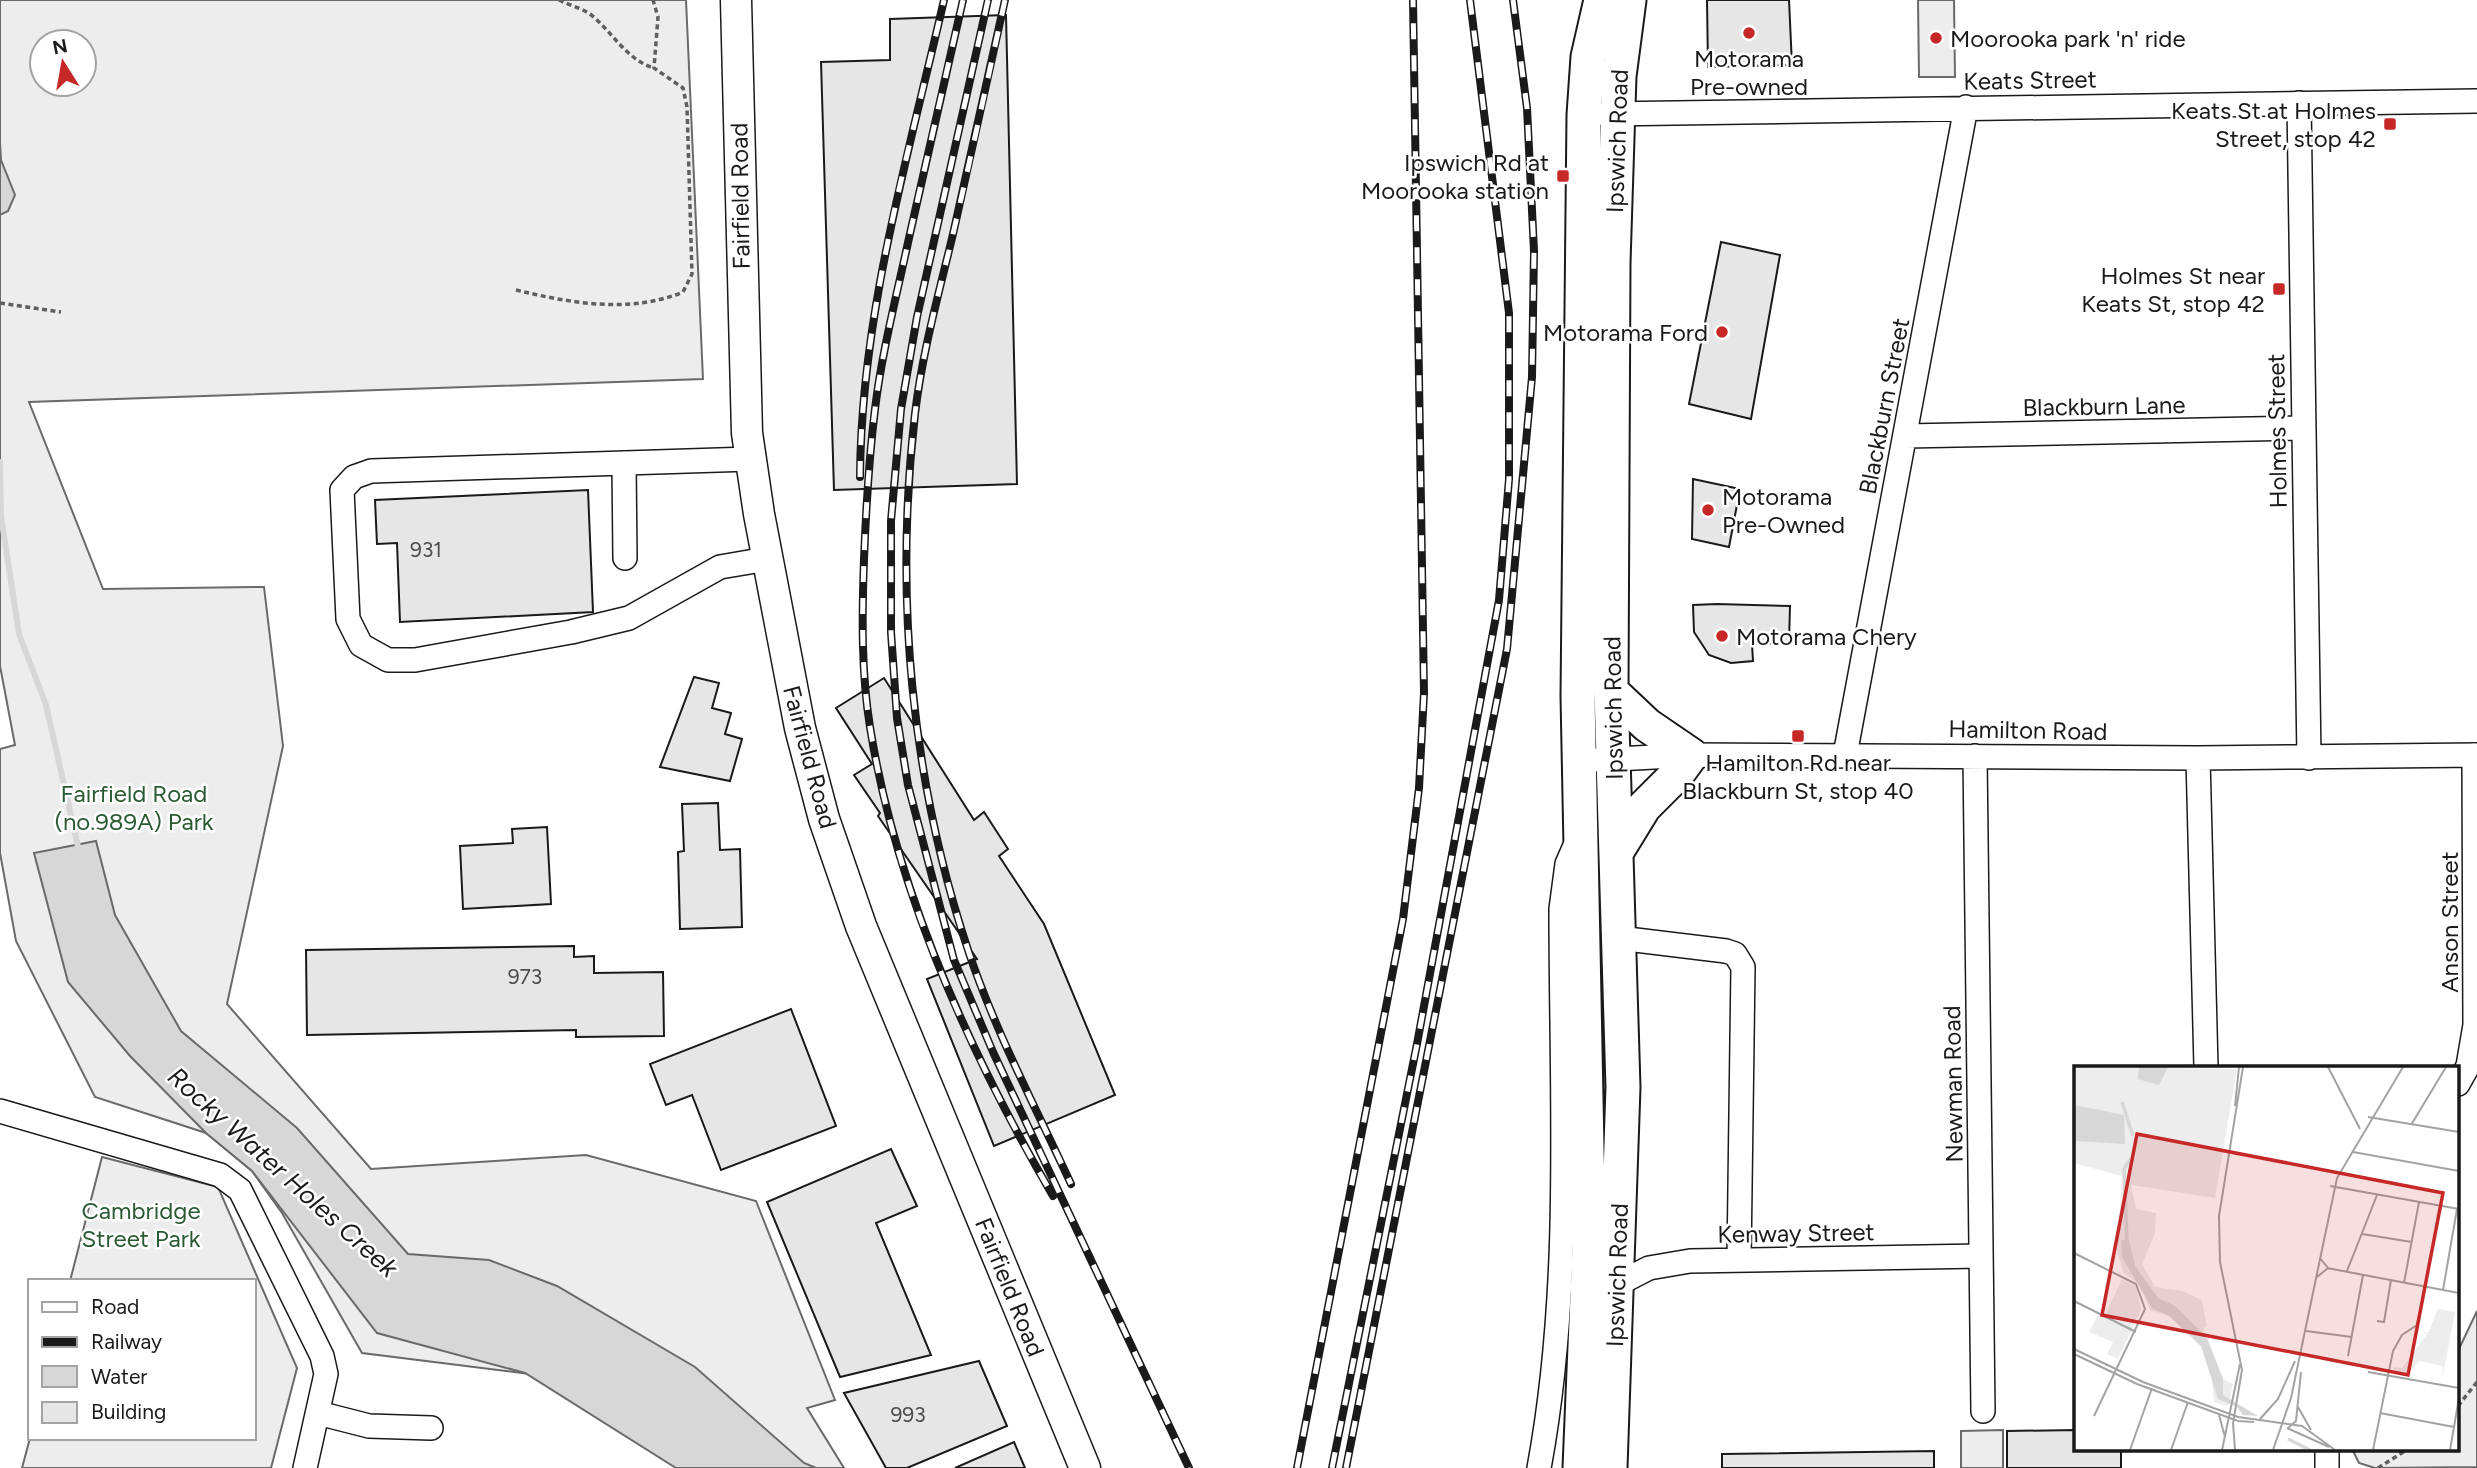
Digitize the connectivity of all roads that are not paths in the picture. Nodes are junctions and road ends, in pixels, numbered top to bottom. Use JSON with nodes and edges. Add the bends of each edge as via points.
{"nodes":[{"id":1,"x":736,"y":0,"type":"edge"},
{"id":2,"x":1601,"y":0,"type":"edge"},
{"id":3,"x":1629,"y":0,"type":"edge"},
{"id":4,"x":2477,"y":101,"type":"edge"},
{"id":5,"x":2299,"y":103,"type":"junction"},
{"id":6,"x":1966,"y":107,"type":"junction"},
{"id":7,"x":1618,"y":114,"type":"junction"},
{"id":8,"x":1584,"y":115,"type":"junction"},
{"id":9,"x":2303,"y":428,"type":"junction"},
{"id":10,"x":1906,"y":436,"type":"junction"},
{"id":11,"x":750,"y":459,"type":"junction"},
{"id":12,"x":624,"y":464,"type":"junction"},
{"id":13,"x":625,"y":558,"type":"dead end"},
{"id":14,"x":767,"y":559,"type":"junction"},
{"id":15,"x":1611,"y":691,"type":"junction"},
{"id":16,"x":1691,"y":755,"type":"junction"},
{"id":17,"x":1844,"y":755,"type":"junction"},
{"id":18,"x":2475,"y":755,"type":"edge"},
{"id":19,"x":1975,"y":756,"type":"junction"},
{"id":20,"x":2198,"y":758,"type":"junction"},
{"id":21,"x":2309,"y":758,"type":"junction"},
{"id":22,"x":1613,"y":759,"type":"junction"},
{"id":23,"x":1579,"y":761,"type":"junction"},
{"id":24,"x":1581,"y":832,"type":"junction"},
{"id":25,"x":1617,"y":850,"type":"junction"},
{"id":26,"x":1619,"y":938,"type":"junction"},
{"id":27,"x":2206,"y":1066,"type":"edge"},
{"id":28,"x":2460,"y":1080,"type":"edge"},
{"id":29,"x":0,"y":1111,"type":"edge"},
{"id":30,"x":1981,"y":1256,"type":"junction"},
{"id":31,"x":1739,"y":1260,"type":"junction"},
{"id":32,"x":1616,"y":1284,"type":"junction"},
{"id":33,"x":1983,"y":1411,"type":"dead end"},
{"id":34,"x":318,"y":1413,"type":"junction"},
{"id":35,"x":1612,"y":1417,"type":"junction"},
{"id":36,"x":430,"y":1428,"type":"dead end"},
{"id":37,"x":2327,"y":1450,"type":"edge"},
{"id":38,"x":305,"y":1468,"type":"edge"},
{"id":39,"x":1085,"y":1468,"type":"edge"},
{"id":40,"x":1539,"y":1468,"type":"edge"},
{"id":41,"x":1580,"y":1468,"type":"edge"},
{"id":42,"x":1610,"y":1468,"type":"edge"},
{"id":43,"x":1633,"y":1468,"type":"edge"},
{"id":44,"x":2327,"y":1468,"type":"edge"}],
"edges":[{"from":1,"to":11,"type":"main road","name":"Fairfield Road","via":[[743,361]]},
{"from":2,"to":8,"type":"highway","name":"Ipswich Road","via":[[1588,57]]},
{"from":3,"to":7,"type":"highway","name":"Ipswich Road"},
{"from":4,"to":5,"type":"street","name":"Keats Street"},
{"from":5,"to":6,"type":"street","name":"Keats Street"},
{"from":5,"to":9,"type":"street","name":"Holmes Street"},
{"from":6,"to":7,"type":"street","name":"Keats Street"},
{"from":6,"to":10,"type":"street","name":"Blackburn Street"},
{"from":7,"to":8,"type":"street","name":"Keats Street"},
{"from":7,"to":15,"type":"highway","name":"Ipswich Road"},
{"from":8,"to":23,"type":"highway","name":"Ipswich Road"},
{"from":9,"to":10,"type":"street","name":"Blackburn Lane"},
{"from":9,"to":21,"type":"street","name":"Holmes Street"},
{"from":10,"to":17,"type":"street","name":"Blackburn Street"},
{"from":11,"to":12,"type":"street"},
{"from":11,"to":14,"type":"main road","name":"Fairfield Road"},
{"from":12,"to":13,"type":"street"},
{"from":12,"to":14,"type":"street","via":[[371,471],[354,477],[342,490],[348,619],[361,645],[388,660],[415,660],[571,632],[629,618],[720,567]]},
{"from":14,"to":39,"type":"main road","name":"Fairfield Road","via":[[800,728],[842,872]]},
{"from":15,"to":16,"type":"highway","via":[[1647,725]]},
{"from":15,"to":22,"type":"highway","name":"Ipswich Road"},
{"from":16,"to":17,"type":"street","name":"Hamilton Road"},
{"from":16,"to":22,"type":"street","name":"Hamilton Road"},
{"from":16,"to":25,"type":"highway","via":[[1644,807]]},
{"from":17,"to":19,"type":"street","name":"Hamilton Road"},
{"from":18,"to":21,"type":"street","name":"Hamilton Road"},
{"from":18,"to":28,"type":"street","name":"Anson Street","via":[[2475,1025],[2468,1066]]},
{"from":19,"to":20,"type":"street","name":"Hamilton Road"},
{"from":19,"to":30,"type":"street","name":"Newman Road"},
{"from":20,"to":21,"type":"street","name":"Hamilton Road"},
{"from":20,"to":27,"type":"street"},
{"from":22,"to":23,"type":"street","name":"Hamilton Road"},
{"from":22,"to":25,"type":"highway","name":"Ipswich Road"},
{"from":23,"to":24,"type":"highway","name":"Ipswich Road"},
{"from":24,"to":40,"type":"street","name":"Ipswich Road","via":[[1567,864],[1561,909],[1558,1314]]},
{"from":24,"to":41,"type":"highway","name":"Ipswich Road","via":[[1589,1249]]},
{"from":25,"to":26,"type":"highway","name":"Ipswich Road"},
{"from":26,"to":31,"type":"street","via":[[1726,951],[1735,954],[1743,967]]},
{"from":26,"to":32,"type":"highway","name":"Ipswich Road","via":[[1623,1087]]},
{"from":29,"to":34,"type":"street","via":[[229,1181],[250,1207],[322,1356],[326,1374]]},
{"from":30,"to":31,"type":"street","name":"Kenway Street"},
{"from":30,"to":33,"type":"street","name":"Newman Road"},
{"from":31,"to":32,"type":"street","name":"Kenway Street","via":[[1662,1264]]},
{"from":32,"to":35,"type":"highway","name":"Ipswich Road"},
{"from":34,"to":36,"type":"street","via":[[369,1426]]},
{"from":34,"to":38,"type":"street"},
{"from":35,"to":42,"type":"highway","name":"Ipswich Road"},
{"from":35,"to":43,"type":"highway","via":[[1632,1451]]},
{"from":37,"to":44,"type":"street"}]}
